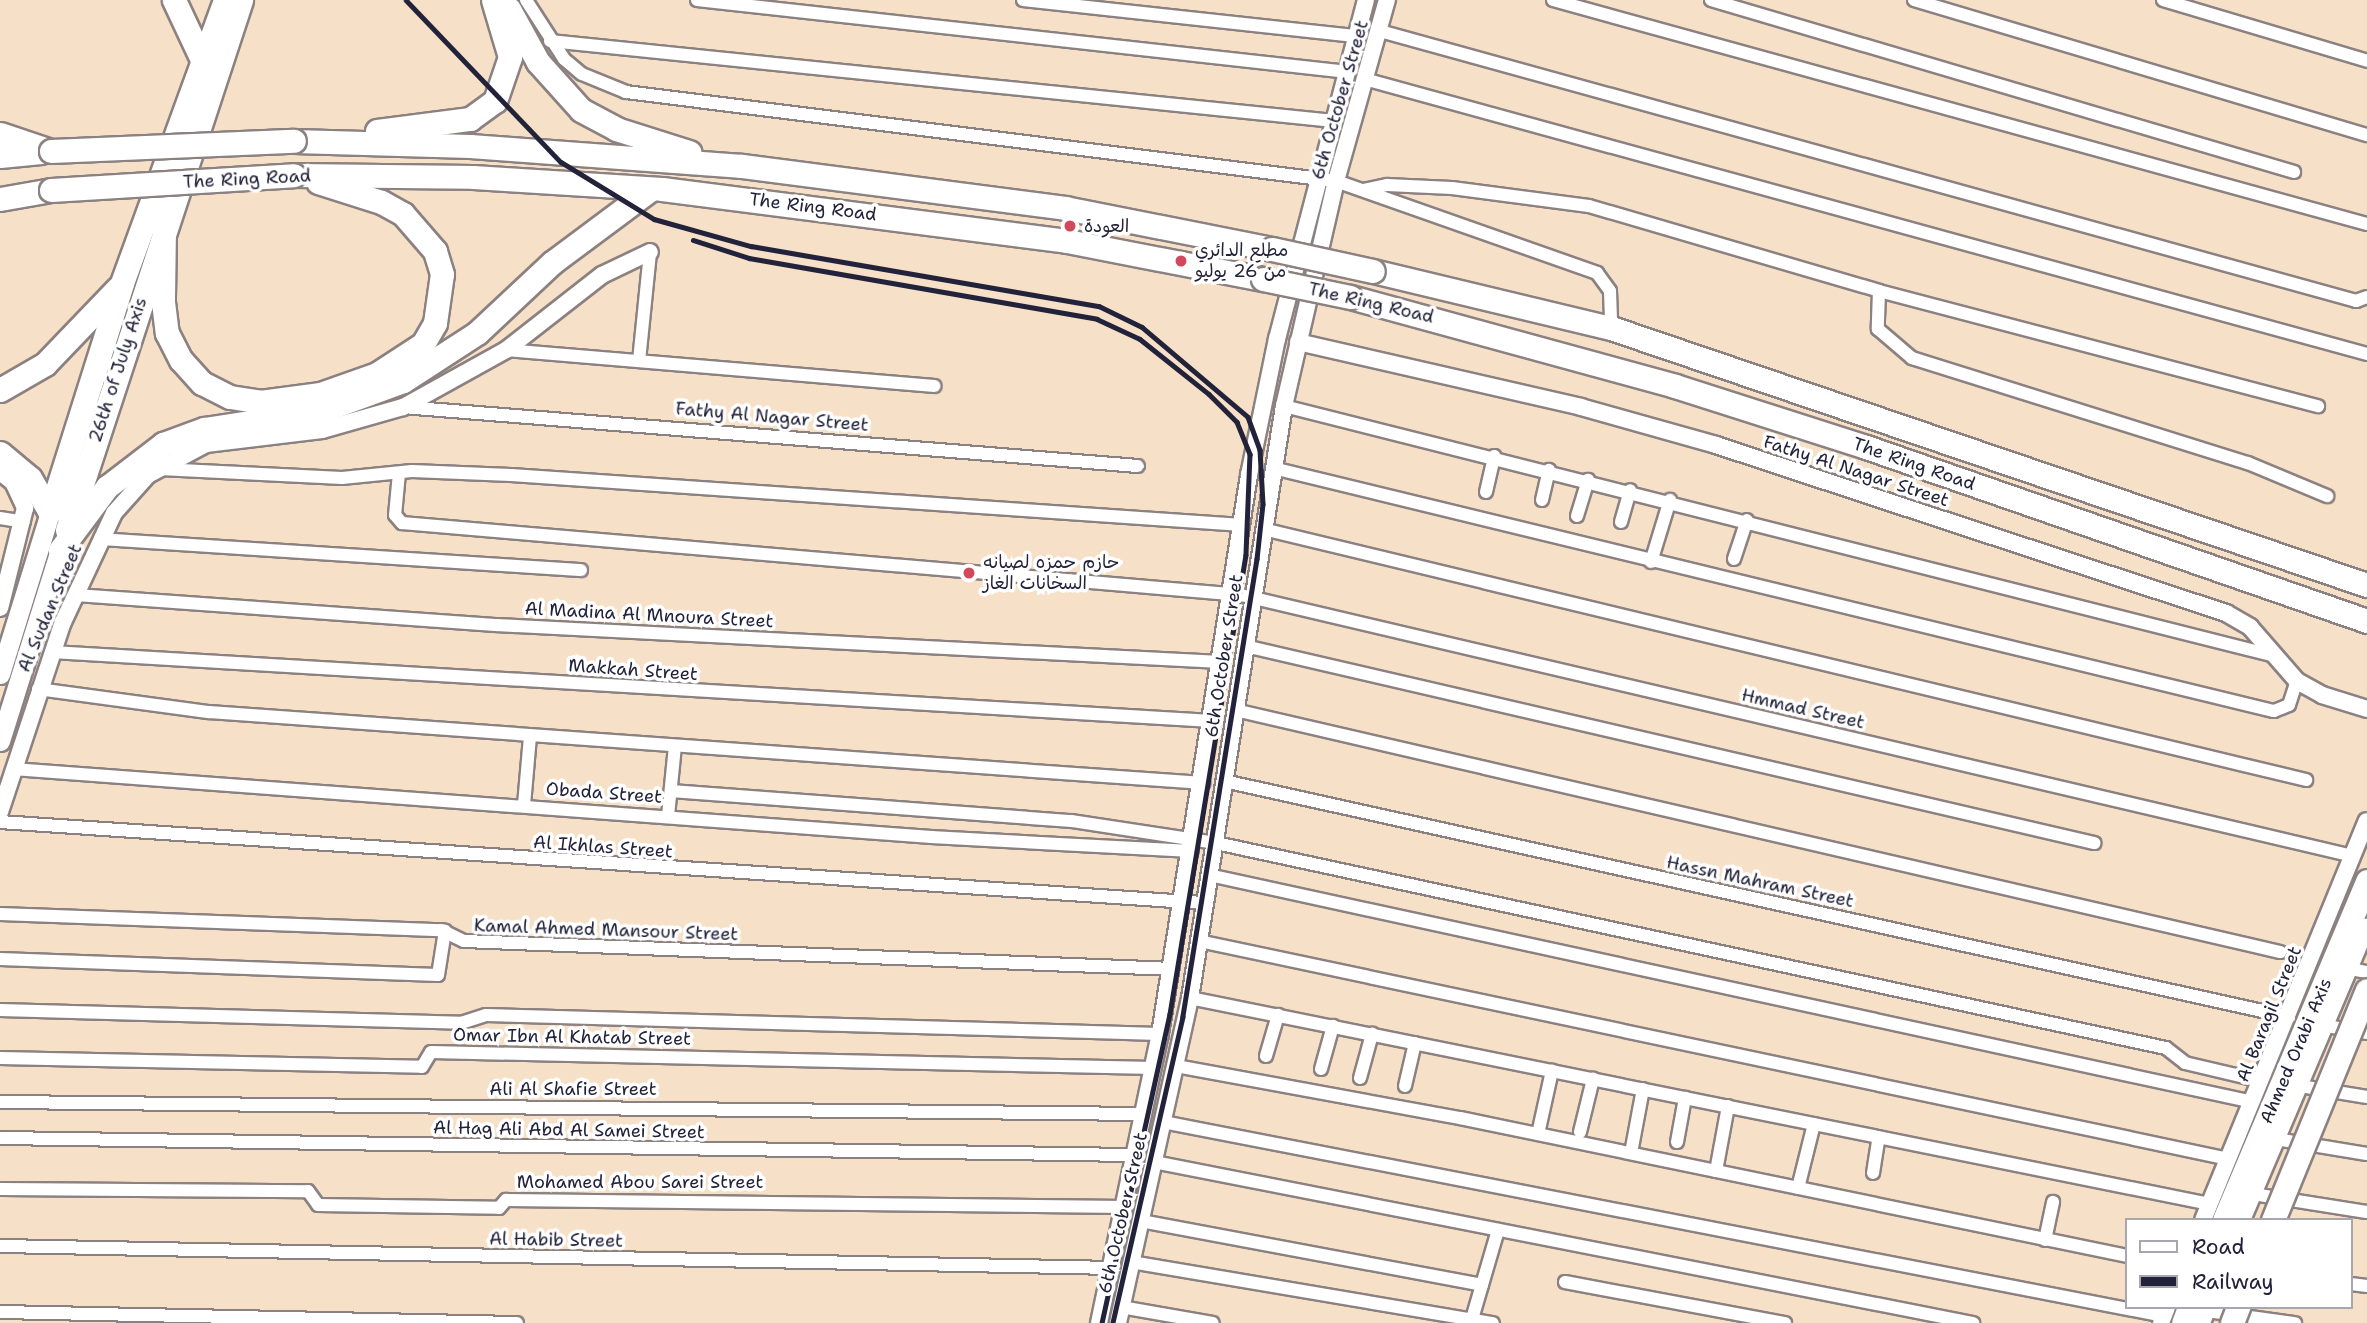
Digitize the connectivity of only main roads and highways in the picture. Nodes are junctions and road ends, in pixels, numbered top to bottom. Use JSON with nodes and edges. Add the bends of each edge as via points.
{"nodes":[{"id":1,"x":174,"y":0,"type":"edge"},
{"id":2,"x":225,"y":0,"type":"edge"},
{"id":3,"x":241,"y":0,"type":"edge"},
{"id":4,"x":494,"y":0,"type":"edge"},
{"id":5,"x":504,"y":0,"type":"edge"},
{"id":6,"x":204,"y":64,"type":"junction"},
{"id":7,"x":0,"y":134,"type":"edge"},
{"id":8,"x":294,"y":141,"type":"junction"},
{"id":9,"x":51,"y":151,"type":"junction"},
{"id":10,"x":658,"y":152,"type":"junction"},
{"id":11,"x":0,"y":156,"type":"edge"},
{"id":12,"x":295,"y":175,"type":"junction"},
{"id":13,"x":656,"y":189,"type":"junction"},
{"id":14,"x":0,"y":197,"type":"edge"},
{"id":15,"x":164,"y":226,"type":"junction"},
{"id":16,"x":122,"y":283,"type":"junction"},
{"id":17,"x":0,"y":390,"type":"edge"},
{"id":18,"x":0,"y":453,"type":"edge"},
{"id":19,"x":50,"y":512,"type":"junction"},
{"id":20,"x":60,"y":550,"type":"junction"},
{"id":21,"x":2367,"y":585,"type":"edge"},
{"id":22,"x":2367,"y":621,"type":"edge"},
{"id":23,"x":0,"y":674,"type":"edge"},
{"id":24,"x":0,"y":741,"type":"edge"},
{"id":25,"x":2367,"y":881,"type":"edge"},
{"id":26,"x":2367,"y":990,"type":"edge"},
{"id":27,"x":2217,"y":1212,"type":"edge"},
{"id":28,"x":2274,"y":1218,"type":"edge"},
{"id":29,"x":2201,"y":1312,"type":"edge"},
{"id":30,"x":2169,"y":1317,"type":"edge"}],
"edges":[{"from":1,"to":6,"type":"highway"},
{"from":2,"to":6,"type":"highway","name":"26th of July Axis"},
{"from":3,"to":15,"type":"highway","name":"26th of July Axis"},
{"from":4,"to":8,"type":"highway","via":[[510,57],[495,101],[470,119]]},
{"from":5,"to":10,"type":"highway","via":[[538,62],[566,97]]},
{"from":6,"to":16,"type":"highway","name":"26th of July Axis"},
{"from":7,"to":9,"type":"highway"},
{"from":8,"to":9,"type":"highway","name":"The Ring Road","bridge":true},
{"from":8,"to":10,"type":"highway","name":"The Ring Road"},
{"from":9,"to":11,"type":"highway","name":"The Ring Road"},
{"from":10,"to":21,"type":"highway","name":"The Ring Road","bridge":true,"via":[[1065,208],[1373,271],[1611,328]]},
{"from":12,"to":13,"type":"highway","name":"The Ring Road","via":[[473,177]]},
{"from":12,"to":14,"type":"highway","name":"The Ring Road","bridge":true},
{"from":12,"to":15,"type":"highway","via":[[381,202],[403,214],[435,251],[442,274],[435,323],[422,344],[404,360],[349,386],[260,402],[230,397],[202,383],[181,360],[167,333]]},
{"from":13,"to":20,"type":"highway","via":[[553,261],[477,333],[404,381],[321,411],[204,429],[163,444],[107,487]]},
{"from":13,"to":22,"type":"highway","name":"The Ring Road","bridge":true,"via":[[1067,241],[1350,296],[1526,342],[1866,447]]},
{"from":15,"to":20,"type":"highway","name":"26th of July Axis"},
{"from":16,"to":17,"type":"highway","via":[[45,365]]},
{"from":16,"to":19,"type":"highway","name":"26th of July Axis"},
{"from":18,"to":19,"type":"highway","via":[[30,478]]},
{"from":19,"to":23,"type":"highway","name":"26th of July Axis"},
{"from":20,"to":24,"type":"highway","name":"26th of July Axis"},
{"from":25,"to":27,"type":"highway","name":"Ahmed Orabi Axis"},
{"from":26,"to":28,"type":"highway","bridge":true},
{"from":29,"to":30,"type":"highway"}]}
